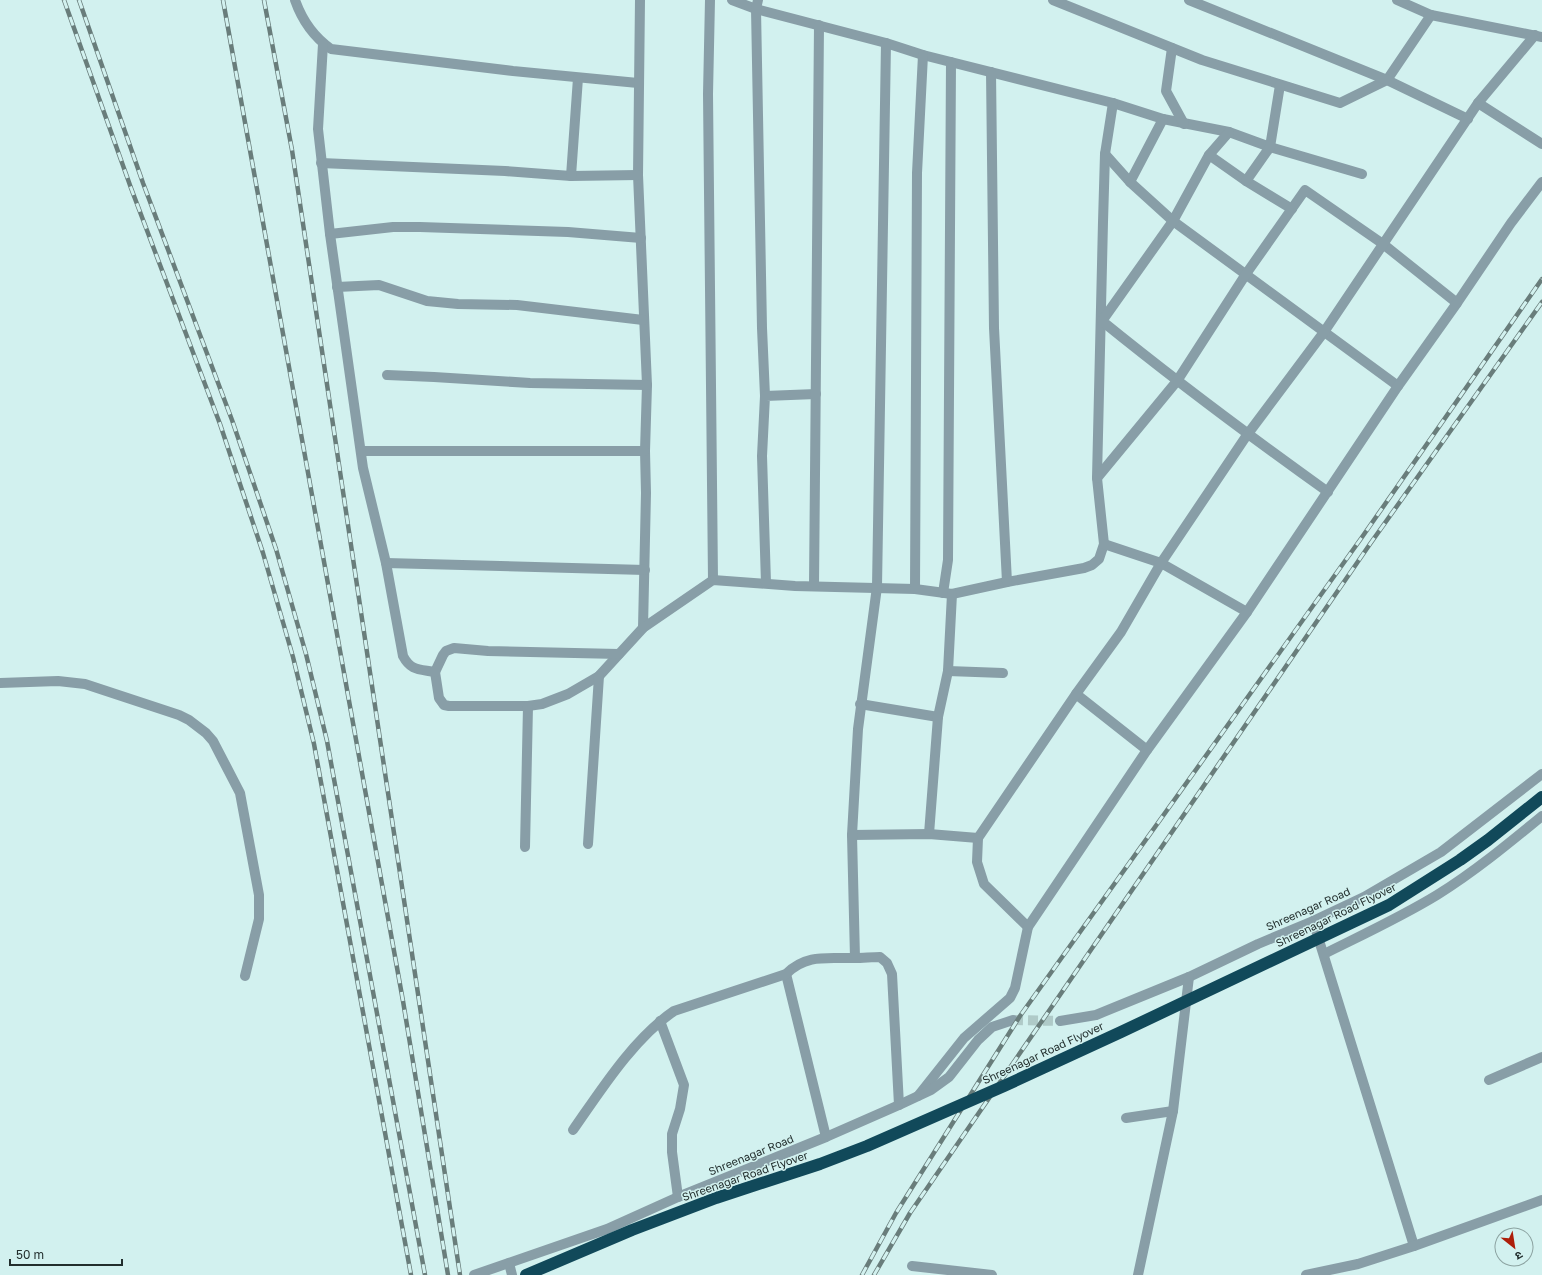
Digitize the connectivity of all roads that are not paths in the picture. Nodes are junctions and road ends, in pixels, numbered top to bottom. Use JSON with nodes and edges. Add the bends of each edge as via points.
{"nodes":[{"id":1,"x":295,"y":0,"type":"edge"},
{"id":2,"x":640,"y":0,"type":"edge"},
{"id":3,"x":710,"y":0,"type":"edge"},
{"id":4,"x":732,"y":0,"type":"edge"},
{"id":5,"x":1053,"y":0,"type":"edge"},
{"id":6,"x":1189,"y":0,"type":"edge"},
{"id":7,"x":1397,"y":0,"type":"edge"},
{"id":8,"x":757,"y":4,"type":"edge"},
{"id":9,"x":1431,"y":15,"type":"junction"},
{"id":10,"x":820,"y":25,"type":"junction"},
{"id":11,"x":1538,"y":36,"type":"edge"},
{"id":12,"x":886,"y":43,"type":"junction"},
{"id":13,"x":323,"y":44,"type":"junction"},
{"id":14,"x":1172,"y":48,"type":"junction"},
{"id":15,"x":923,"y":55,"type":"junction"},
{"id":16,"x":951,"y":62,"type":"junction"},
{"id":17,"x":991,"y":72,"type":"junction"},
{"id":18,"x":578,"y":78,"type":"junction"},
{"id":19,"x":1387,"y":80,"type":"junction"},
{"id":20,"x":638,"y":83,"type":"junction"},
{"id":21,"x":1280,"y":85,"type":"junction"},
{"id":22,"x":1113,"y":103,"type":"junction"},
{"id":23,"x":1478,"y":103,"type":"junction"},
{"id":24,"x":1163,"y":119,"type":"junction"},
{"id":25,"x":1468,"y":119,"type":"junction"},
{"id":26,"x":1184,"y":124,"type":"junction"},
{"id":27,"x":1229,"y":132,"type":"junction"},
{"id":28,"x":1542,"y":144,"type":"edge"},
{"id":29,"x":1270,"y":147,"type":"junction"},
{"id":30,"x":1105,"y":154,"type":"junction"},
{"id":31,"x":1209,"y":155,"type":"junction"},
{"id":32,"x":321,"y":163,"type":"junction"},
{"id":33,"x":1362,"y":174,"type":"dead end"},
{"id":34,"x":638,"y":175,"type":"junction"},
{"id":35,"x":571,"y":176,"type":"junction"},
{"id":36,"x":1246,"y":181,"type":"junction"},
{"id":37,"x":1130,"y":182,"type":"junction"},
{"id":38,"x":1542,"y":182,"type":"edge"},
{"id":39,"x":1292,"y":209,"type":"junction"},
{"id":40,"x":1173,"y":221,"type":"junction"},
{"id":41,"x":330,"y":234,"type":"junction"},
{"id":42,"x":641,"y":238,"type":"junction"},
{"id":43,"x":1383,"y":244,"type":"junction"},
{"id":44,"x":1246,"y":274,"type":"junction"},
{"id":45,"x":337,"y":287,"type":"junction"},
{"id":46,"x":1457,"y":303,"type":"junction"},
{"id":47,"x":643,"y":320,"type":"junction"},
{"id":48,"x":1102,"y":321,"type":"junction"},
{"id":49,"x":1324,"y":332,"type":"junction"},
{"id":50,"x":387,"y":375,"type":"dead end"},
{"id":51,"x":1177,"y":382,"type":"junction"},
{"id":52,"x":647,"y":385,"type":"junction"},
{"id":53,"x":1398,"y":386,"type":"junction"},
{"id":54,"x":816,"y":394,"type":"junction"},
{"id":55,"x":765,"y":396,"type":"junction"},
{"id":56,"x":1247,"y":434,"type":"junction"},
{"id":57,"x":361,"y":451,"type":"junction"},
{"id":58,"x":645,"y":451,"type":"junction"},
{"id":59,"x":1098,"y":478,"type":"junction"},
{"id":60,"x":1328,"y":492,"type":"junction"},
{"id":61,"x":1104,"y":544,"type":"junction"},
{"id":62,"x":386,"y":563,"type":"junction"},
{"id":63,"x":1161,"y":563,"type":"junction"},
{"id":64,"x":645,"y":570,"type":"junction"},
{"id":65,"x":713,"y":580,"type":"junction"},
{"id":66,"x":1007,"y":582,"type":"junction"},
{"id":67,"x":766,"y":583,"type":"junction"},
{"id":68,"x":814,"y":586,"type":"junction"},
{"id":69,"x":877,"y":587,"type":"junction"},
{"id":70,"x":915,"y":589,"type":"junction"},
{"id":71,"x":948,"y":593,"type":"junction"},
{"id":72,"x":1247,"y":612,"type":"junction"},
{"id":73,"x":643,"y":628,"type":"junction"},
{"id":74,"x":619,"y":654,"type":"junction"},
{"id":75,"x":948,"y":671,"type":"junction"},
{"id":76,"x":435,"y":672,"type":"junction"},
{"id":77,"x":1003,"y":673,"type":"dead end"},
{"id":78,"x":600,"y":676,"type":"junction"},
{"id":79,"x":0,"y":683,"type":"edge"},
{"id":80,"x":1076,"y":694,"type":"junction"},
{"id":81,"x":860,"y":704,"type":"junction"},
{"id":82,"x":528,"y":706,"type":"junction"},
{"id":83,"x":938,"y":717,"type":"junction"},
{"id":84,"x":1147,"y":750,"type":"junction"},
{"id":85,"x":1542,"y":774,"type":"edge"},
{"id":86,"x":1542,"y":797,"type":"edge"},
{"id":87,"x":1542,"y":816,"type":"edge"},
{"id":88,"x":929,"y":834,"type":"junction"},
{"id":89,"x":852,"y":835,"type":"junction"},
{"id":90,"x":978,"y":838,"type":"junction"},
{"id":91,"x":588,"y":844,"type":"dead end"},
{"id":92,"x":525,"y":846,"type":"dead end"},
{"id":93,"x":1313,"y":921,"type":"junction"},
{"id":94,"x":1028,"y":928,"type":"junction"},
{"id":95,"x":1324,"y":954,"type":"junction"},
{"id":96,"x":855,"y":958,"type":"junction"},
{"id":97,"x":786,"y":974,"type":"junction"},
{"id":98,"x":245,"y":976,"type":"dead end"},
{"id":99,"x":1189,"y":977,"type":"junction"},
{"id":100,"x":1013,"y":1020,"type":"tunnel mouth"},
{"id":101,"x":660,"y":1021,"type":"junction"},
{"id":102,"x":1060,"y":1021,"type":"tunnel mouth"},
{"id":103,"x":1542,"y":1057,"type":"edge"},
{"id":104,"x":1489,"y":1080,"type":"dead end"},
{"id":105,"x":918,"y":1096,"type":"junction"},
{"id":106,"x":899,"y":1106,"type":"junction"},
{"id":107,"x":1173,"y":1111,"type":"junction"},
{"id":108,"x":1126,"y":1118,"type":"dead end"},
{"id":109,"x":573,"y":1130,"type":"dead end"},
{"id":110,"x":826,"y":1137,"type":"junction"},
{"id":111,"x":678,"y":1197,"type":"junction"},
{"id":112,"x":1542,"y":1200,"type":"edge"},
{"id":113,"x":1414,"y":1246,"type":"junction"},
{"id":114,"x":510,"y":1262,"type":"junction"},
{"id":115,"x":912,"y":1266,"type":"dead end"},
{"id":116,"x":474,"y":1275,"type":"edge"},
{"id":117,"x":512,"y":1275,"type":"edge"},
{"id":118,"x":526,"y":1275,"type":"edge"},
{"id":119,"x":992,"y":1275,"type":"edge"},
{"id":120,"x":1138,"y":1275,"type":"edge"},
{"id":121,"x":1306,"y":1275,"type":"edge"}],
"edges":[{"from":1,"to":13,"type":"street","via":[[299,13]]},
{"from":2,"to":20,"type":"street"},
{"from":3,"to":65,"type":"street","via":[[708,94]]},
{"from":4,"to":8,"type":"street"},
{"from":5,"to":14,"type":"street"},
{"from":6,"to":19,"type":"street"},
{"from":7,"to":9,"type":"street"},
{"from":8,"to":10,"type":"street"},
{"from":8,"to":55,"type":"street"},
{"from":9,"to":11,"type":"street"},
{"from":9,"to":19,"type":"street"},
{"from":10,"to":12,"type":"street"},
{"from":10,"to":54,"type":"street"},
{"from":11,"to":23,"type":"street"},
{"from":12,"to":15,"type":"street"},
{"from":12,"to":69,"type":"street"},
{"from":13,"to":18,"type":"street","via":[[331,50]]},
{"from":13,"to":32,"type":"street","via":[[318,129]]},
{"from":14,"to":21,"type":"street"},
{"from":14,"to":26,"type":"street","via":[[1166,91]]},
{"from":15,"to":16,"type":"street"},
{"from":15,"to":70,"type":"street","via":[[917,173]]},
{"from":16,"to":17,"type":"street"},
{"from":16,"to":71,"type":"street"},
{"from":17,"to":22,"type":"street"},
{"from":17,"to":66,"type":"street","via":[[994,328]]},
{"from":18,"to":20,"type":"street"},
{"from":18,"to":35,"type":"street"},
{"from":19,"to":21,"type":"street","via":[[1340,103]]},
{"from":19,"to":25,"type":"street"},
{"from":20,"to":34,"type":"street"},
{"from":21,"to":29,"type":"street"},
{"from":22,"to":24,"type":"street"},
{"from":22,"to":30,"type":"street"},
{"from":23,"to":25,"type":"street"},
{"from":23,"to":28,"type":"street"},
{"from":24,"to":26,"type":"street"},
{"from":24,"to":37,"type":"street"},
{"from":25,"to":43,"type":"street"},
{"from":26,"to":27,"type":"street"},
{"from":27,"to":29,"type":"street"},
{"from":27,"to":31,"type":"street"},
{"from":29,"to":33,"type":"street"},
{"from":29,"to":36,"type":"street"},
{"from":30,"to":37,"type":"street"},
{"from":30,"to":48,"type":"street"},
{"from":31,"to":36,"type":"street"},
{"from":31,"to":40,"type":"street"},
{"from":32,"to":35,"type":"street"},
{"from":32,"to":41,"type":"street"},
{"from":34,"to":35,"type":"street"},
{"from":34,"to":42,"type":"street"},
{"from":36,"to":39,"type":"street"},
{"from":37,"to":40,"type":"street"},
{"from":38,"to":46,"type":"street"},
{"from":39,"to":43,"type":"street","via":[[1305,190]]},
{"from":39,"to":44,"type":"street"},
{"from":40,"to":44,"type":"street"},
{"from":40,"to":48,"type":"street"},
{"from":41,"to":42,"type":"street","via":[[393,227],[420,227],[568,232]]},
{"from":41,"to":45,"type":"street"},
{"from":42,"to":47,"type":"street"},
{"from":43,"to":46,"type":"street"},
{"from":43,"to":49,"type":"street"},
{"from":44,"to":49,"type":"street"},
{"from":44,"to":51,"type":"street"},
{"from":45,"to":47,"type":"street","via":[[378,286],[427,301],[517,305]]},
{"from":45,"to":57,"type":"street"},
{"from":46,"to":53,"type":"street"},
{"from":47,"to":52,"type":"street"},
{"from":48,"to":51,"type":"street"},
{"from":48,"to":59,"type":"street"},
{"from":49,"to":53,"type":"street"},
{"from":49,"to":56,"type":"street"},
{"from":50,"to":52,"type":"street","via":[[530,384]]},
{"from":51,"to":56,"type":"street"},
{"from":51,"to":59,"type":"street"},
{"from":52,"to":58,"type":"street"},
{"from":53,"to":60,"type":"street"},
{"from":54,"to":55,"type":"street"},
{"from":54,"to":68,"type":"street"},
{"from":55,"to":67,"type":"street","via":[[762,456]]},
{"from":56,"to":60,"type":"street"},
{"from":56,"to":63,"type":"street"},
{"from":57,"to":58,"type":"street"},
{"from":57,"to":62,"type":"street"},
{"from":58,"to":64,"type":"street"},
{"from":59,"to":61,"type":"street"},
{"from":60,"to":72,"type":"street"},
{"from":61,"to":63,"type":"street"},
{"from":61,"to":66,"type":"street","via":[[1099,559],[1092,565]]},
{"from":62,"to":64,"type":"street"},
{"from":62,"to":76,"type":"street","via":[[404,656],[415,669]]},
{"from":63,"to":72,"type":"street"},
{"from":63,"to":80,"type":"street","via":[[1121,632]]},
{"from":64,"to":73,"type":"street"},
{"from":65,"to":67,"type":"street"},
{"from":65,"to":73,"type":"street"},
{"from":66,"to":71,"type":"street"},
{"from":67,"to":68,"type":"street"},
{"from":68,"to":69,"type":"street"},
{"from":69,"to":70,"type":"street"},
{"from":69,"to":81,"type":"street"},
{"from":70,"to":71,"type":"street"},
{"from":71,"to":75,"type":"street"},
{"from":72,"to":84,"type":"street"},
{"from":73,"to":74,"type":"street"},
{"from":74,"to":76,"type":"street","via":[[454,648],[443,654]]},
{"from":74,"to":78,"type":"street"},
{"from":75,"to":77,"type":"street"},
{"from":75,"to":83,"type":"street"},
{"from":76,"to":82,"type":"street","via":[[439,698],[444,705]]},
{"from":78,"to":82,"type":"street","via":[[568,694],[542,704]]},
{"from":78,"to":91,"type":"street"},
{"from":79,"to":98,"type":"street","via":[[58,681],[85,684],[179,715],[213,740],[240,793],[259,895],[259,919]]},
{"from":80,"to":84,"type":"street"},
{"from":80,"to":90,"type":"street"},
{"from":81,"to":83,"type":"street"},
{"from":81,"to":89,"type":"street"},
{"from":82,"to":92,"type":"street"},
{"from":83,"to":88,"type":"street"},
{"from":84,"to":94,"type":"street"},
{"from":85,"to":93,"type":"street","name":"Shreenagar Road","via":[[1441,852],[1364,897]]},
{"from":86,"to":118,"type":"highway","name":"Shreenagar Road Flyover","bridge":true,"via":[[1460,860],[1389,905],[1121,1032],[867,1146],[716,1198]]},
{"from":87,"to":95,"type":"street","via":[[1474,870],[1438,894]]},
{"from":88,"to":89,"type":"street"},
{"from":88,"to":90,"type":"street"},
{"from":89,"to":96,"type":"street"},
{"from":90,"to":94,"type":"street","via":[[977,862],[984,884]]},
{"from":93,"to":95,"type":"street"},
{"from":93,"to":99,"type":"street","name":"Shreenagar Road"},
{"from":94,"to":105,"type":"street","via":[[1015,988],[1010,998],[964,1038]]},
{"from":95,"to":113,"type":"street"},
{"from":96,"to":97,"type":"street","via":[[823,957],[794,966]]},
{"from":96,"to":106,"type":"street","via":[[880,957],[887,963],[892,974]]},
{"from":97,"to":101,"type":"street","via":[[674,1011]]},
{"from":97,"to":110,"type":"street"},
{"from":99,"to":102,"type":"street","name":"Shreenagar Road","via":[[1096,1015]]},
{"from":99,"to":107,"type":"street"},
{"from":100,"to":105,"type":"street","name":"Shreenagar Road","via":[[992,1027],[978,1040],[949,1077]]},
{"from":101,"to":109,"type":"street","via":[[616,1068]]},
{"from":101,"to":111,"type":"street","via":[[684,1085],[672,1134]]},
{"from":103,"to":104,"type":"street"},
{"from":105,"to":106,"type":"street","name":"Shreenagar Road"},
{"from":106,"to":110,"type":"street","name":"Shreenagar Road"},
{"from":107,"to":108,"type":"street"},
{"from":107,"to":120,"type":"street"},
{"from":110,"to":111,"type":"street","name":"Shreenagar Road"},
{"from":111,"to":114,"type":"street","name":"Shreenagar Road","via":[[607,1229]]},
{"from":112,"to":113,"type":"street"},
{"from":113,"to":121,"type":"street","via":[[1358,1264]]},
{"from":114,"to":116,"type":"street","name":"Shreenagar Road"},
{"from":114,"to":117,"type":"street"},
{"from":115,"to":119,"type":"street"}]}
